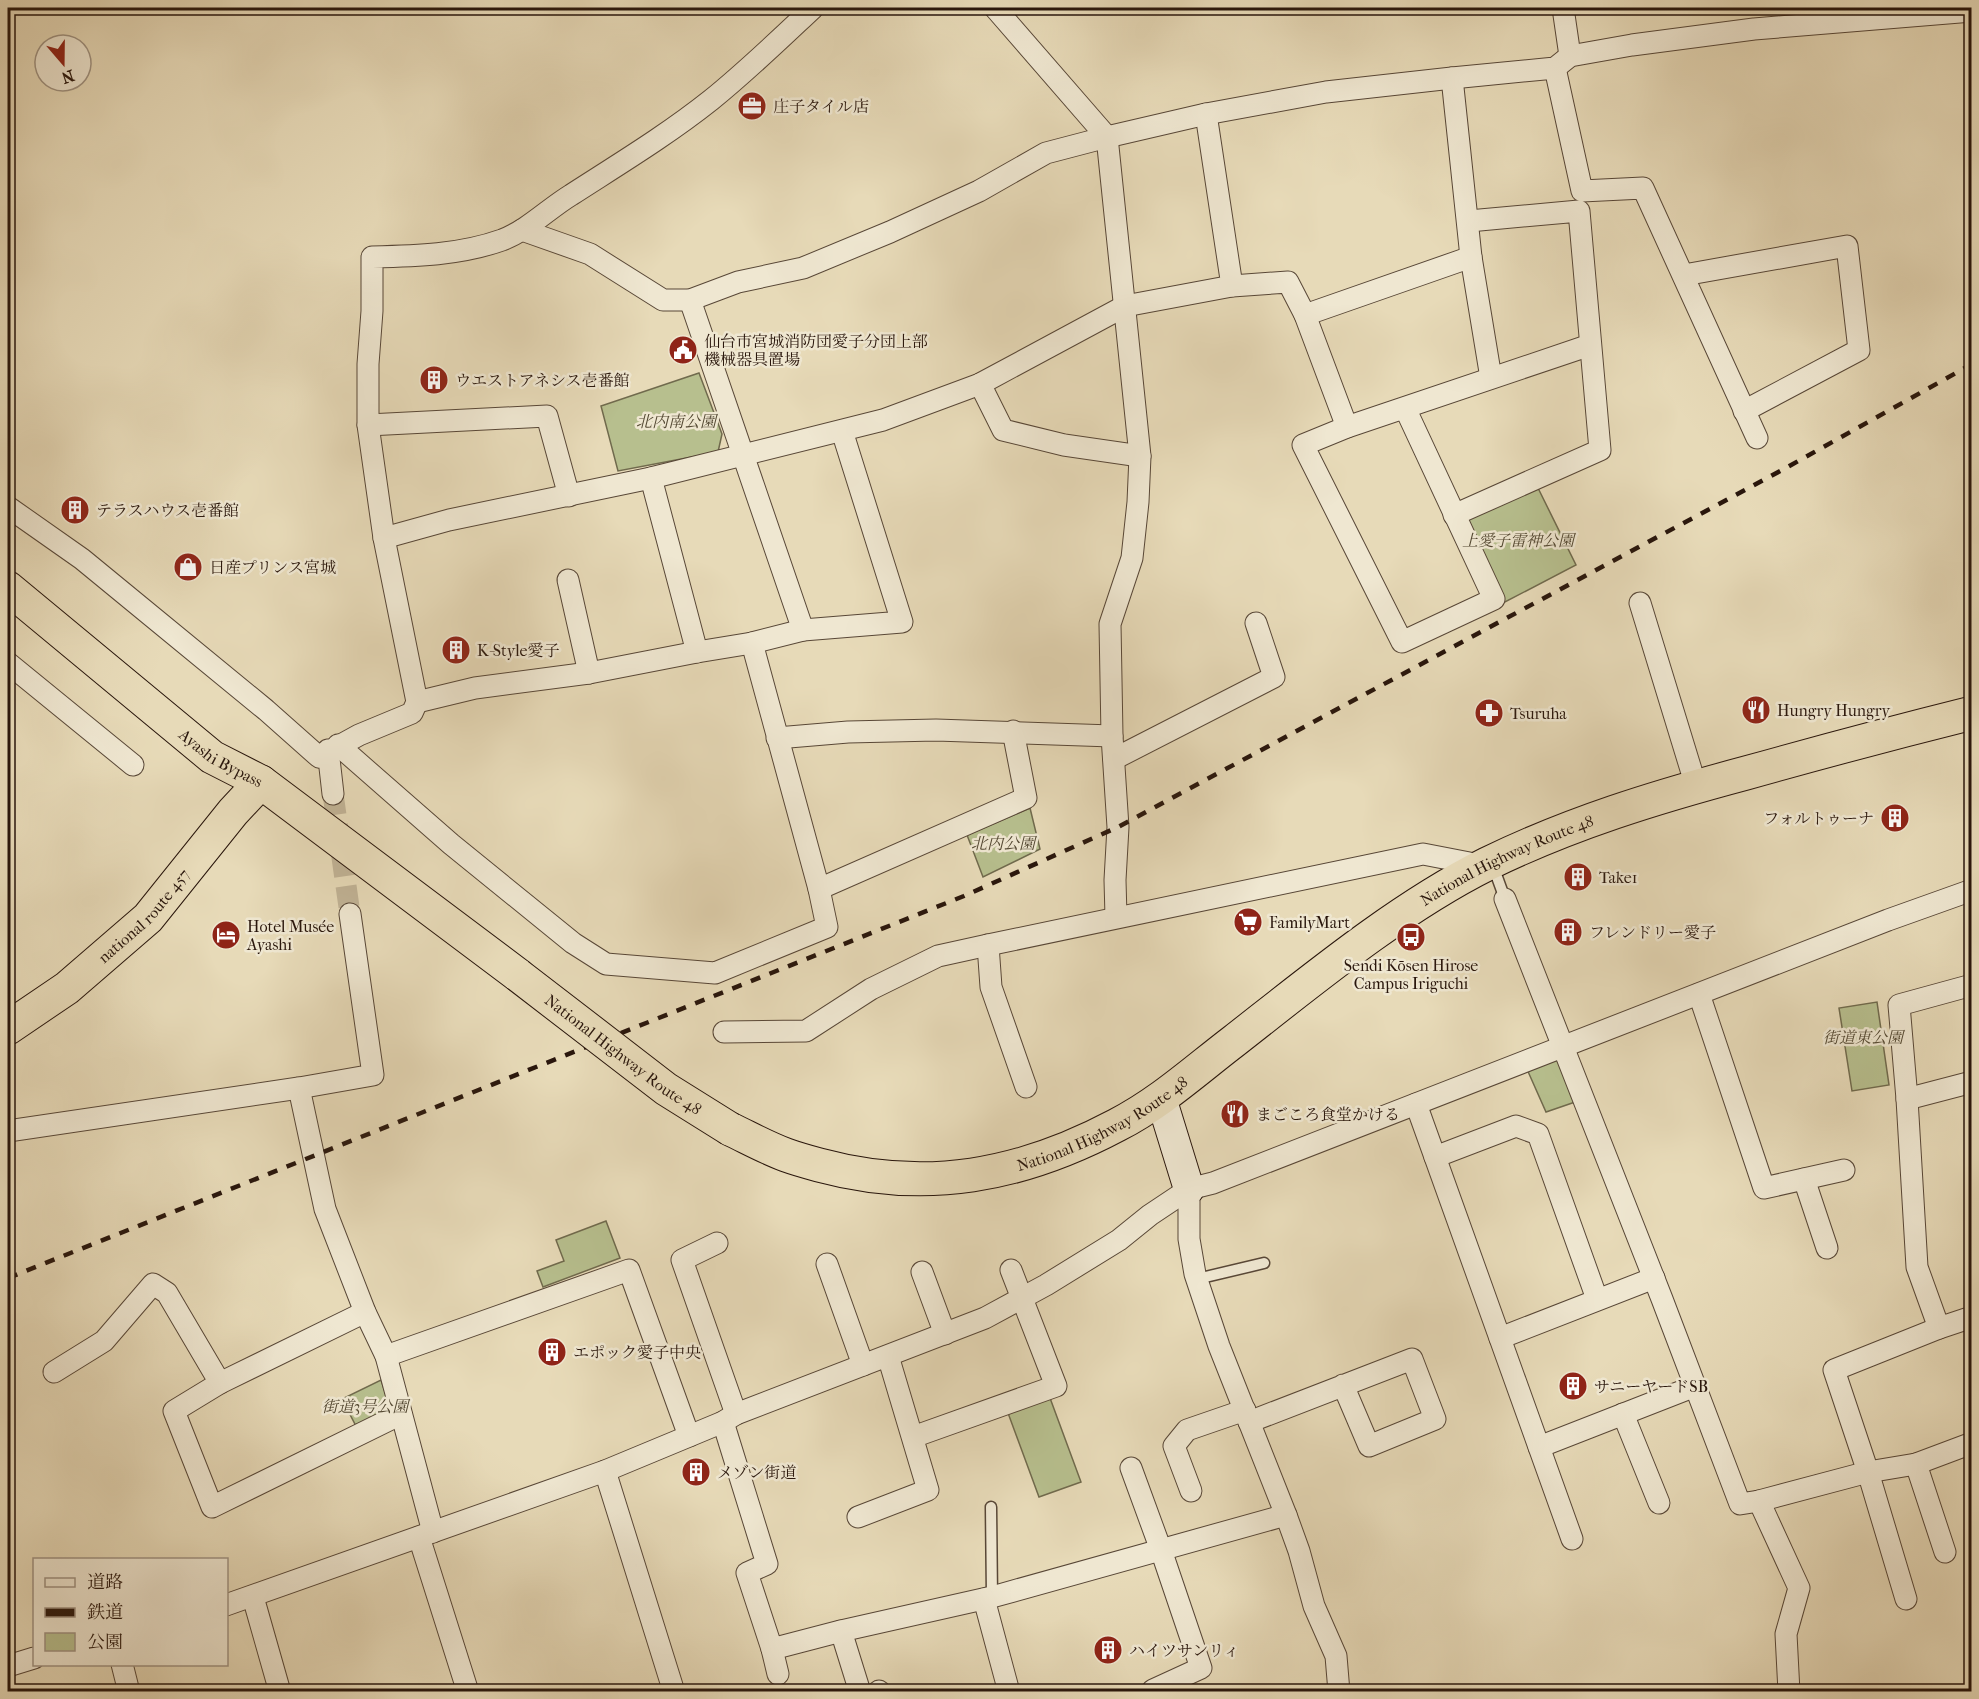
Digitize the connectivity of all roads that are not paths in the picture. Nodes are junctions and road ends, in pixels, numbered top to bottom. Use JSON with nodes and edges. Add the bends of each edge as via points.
{"nodes":[{"id":1,"x":813,"y":8,"type":"edge"},
{"id":2,"x":995,"y":8,"type":"edge"},
{"id":3,"x":1563,"y":8,"type":"edge"},
{"id":4,"x":1971,"y":11,"type":"edge"},
{"id":5,"x":1563,"y":62,"type":"junction"},
{"id":6,"x":1452,"y":78,"type":"junction"},
{"id":7,"x":1206,"y":114,"type":"junction"},
{"id":8,"x":1107,"y":136,"type":"junction"},
{"id":9,"x":1468,"y":222,"type":"junction"},
{"id":10,"x":522,"y":230,"type":"junction"},
{"id":11,"x":1471,"y":257,"type":"junction"},
{"id":12,"x":1684,"y":275,"type":"junction"},
{"id":13,"x":1232,"y":286,"type":"junction"},
{"id":14,"x":690,"y":300,"type":"junction"},
{"id":15,"x":1125,"y":306,"type":"junction"},
{"id":16,"x":1305,"y":315,"type":"junction"},
{"id":17,"x":1590,"y":345,"type":"junction"},
{"id":18,"x":1491,"y":378,"type":"junction"},
{"id":19,"x":980,"y":384,"type":"junction"},
{"id":20,"x":1405,"y":408,"type":"junction"},
{"id":21,"x":1744,"y":411,"type":"junction"},
{"id":22,"x":368,"y":425,"type":"junction"},
{"id":23,"x":1347,"y":427,"type":"junction"},
{"id":24,"x":842,"y":431,"type":"junction"},
{"id":25,"x":1757,"y":438,"type":"dead end"},
{"id":26,"x":744,"y":454,"type":"junction"},
{"id":27,"x":1140,"y":456,"type":"junction"},
{"id":28,"x":651,"y":478,"type":"junction"},
{"id":29,"x":569,"y":496,"type":"junction"},
{"id":30,"x":8,"y":507,"type":"edge"},
{"id":31,"x":1454,"y":515,"type":"junction"},
{"id":32,"x":384,"y":538,"type":"junction"},
{"id":33,"x":8,"y":562,"type":"edge"},
{"id":34,"x":568,"y":580,"type":"dead end"},
{"id":35,"x":8,"y":588,"type":"edge"},
{"id":36,"x":1640,"y":603,"type":"dead end"},
{"id":37,"x":1256,"y":623,"type":"dead end"},
{"id":38,"x":804,"y":630,"type":"junction"},
{"id":39,"x":752,"y":643,"type":"junction"},
{"id":40,"x":697,"y":652,"type":"junction"},
{"id":41,"x":8,"y":663,"type":"edge"},
{"id":42,"x":589,"y":674,"type":"junction"},
{"id":43,"x":417,"y":702,"type":"junction"},
{"id":44,"x":1971,"y":713,"type":"edge"},
{"id":45,"x":1013,"y":731,"type":"junction"},
{"id":46,"x":1112,"y":736,"type":"junction"},
{"id":47,"x":777,"y":738,"type":"junction"},
{"id":48,"x":333,"y":748,"type":"junction"},
{"id":49,"x":1114,"y":759,"type":"junction"},
{"id":50,"x":133,"y":765,"type":"dead end"},
{"id":51,"x":261,"y":782,"type":"junction"},
{"id":52,"x":1696,"y":786,"type":"junction"},
{"id":53,"x":333,"y":794,"type":"tunnel mouth"},
{"id":54,"x":1485,"y":866,"type":"junction"},
{"id":55,"x":819,"y":890,"type":"junction"},
{"id":56,"x":1971,"y":890,"type":"edge"},
{"id":57,"x":1505,"y":898,"type":"joint"},
{"id":58,"x":350,"y":914,"type":"tunnel mouth"},
{"id":59,"x":1116,"y":917,"type":"junction"},
{"id":60,"x":988,"y":945,"type":"junction"},
{"id":61,"x":1971,"y":985,"type":"edge"},
{"id":62,"x":1699,"y":994,"type":"junction"},
{"id":63,"x":8,"y":1028,"type":"edge"},
{"id":64,"x":724,"y":1032,"type":"dead end"},
{"id":65,"x":1564,"y":1046,"type":"junction"},
{"id":66,"x":1971,"y":1082,"type":"edge"},
{"id":67,"x":1026,"y":1087,"type":"dead end"},
{"id":68,"x":299,"y":1088,"type":"junction"},
{"id":69,"x":1161,"y":1098,"type":"junction"},
{"id":70,"x":1907,"y":1099,"type":"junction"},
{"id":71,"x":1416,"y":1104,"type":"junction"},
{"id":72,"x":8,"y":1131,"type":"edge"},
{"id":73,"x":1435,"y":1157,"type":"junction"},
{"id":74,"x":1844,"y":1170,"type":"dead end"},
{"id":75,"x":1804,"y":1179,"type":"junction"},
{"id":76,"x":1189,"y":1189,"type":"junction"},
{"id":77,"x":717,"y":1243,"type":"dead end"},
{"id":78,"x":1827,"y":1248,"type":"dead end"},
{"id":79,"x":1264,"y":1263,"type":"dead end"},
{"id":80,"x":827,"y":1264,"type":"dead end"},
{"id":81,"x":1011,"y":1270,"type":"dead end"},
{"id":82,"x":922,"y":1272,"type":"dead end"},
{"id":83,"x":1654,"y":1278,"type":"junction"},
{"id":84,"x":1197,"y":1279,"type":"junction"},
{"id":85,"x":1023,"y":1297,"type":"junction"},
{"id":86,"x":1597,"y":1299,"type":"junction"},
{"id":87,"x":365,"y":1312,"type":"junction"},
{"id":88,"x":1971,"y":1317,"type":"edge"},
{"id":89,"x":1939,"y":1328,"type":"junction"},
{"id":90,"x":945,"y":1334,"type":"junction"},
{"id":91,"x":1500,"y":1338,"type":"junction"},
{"id":92,"x":386,"y":1356,"type":"junction"},
{"id":93,"x":888,"y":1356,"type":"junction"},
{"id":94,"x":863,"y":1365,"type":"junction"},
{"id":95,"x":54,"y":1372,"type":"dead end"},
{"id":96,"x":220,"y":1383,"type":"junction"},
{"id":97,"x":1342,"y":1385,"type":"junction"},
{"id":98,"x":1685,"y":1390,"type":"dead end"},
{"id":99,"x":401,"y":1414,"type":"junction"},
{"id":100,"x":1623,"y":1414,"type":"junction"},
{"id":101,"x":1247,"y":1416,"type":"junction"},
{"id":102,"x":730,"y":1418,"type":"junction"},
{"id":103,"x":688,"y":1436,"type":"junction"},
{"id":104,"x":913,"y":1437,"type":"junction"},
{"id":105,"x":1971,"y":1443,"type":"edge"},
{"id":106,"x":1539,"y":1447,"type":"junction"},
{"id":107,"x":1916,"y":1464,"type":"junction"},
{"id":108,"x":1131,"y":1468,"type":"dead end"},
{"id":109,"x":605,"y":1471,"type":"junction"},
{"id":110,"x":1868,"y":1472,"type":"junction"},
{"id":111,"x":1191,"y":1491,"type":"dead end"},
{"id":112,"x":1759,"y":1501,"type":"junction"},
{"id":113,"x":1659,"y":1503,"type":"dead end"},
{"id":114,"x":991,"y":1507,"type":"dead end"},
{"id":115,"x":1286,"y":1515,"type":"junction"},
{"id":116,"x":858,"y":1517,"type":"dead end"},
{"id":117,"x":426,"y":1534,"type":"junction"},
{"id":118,"x":1572,"y":1539,"type":"dead end"},
{"id":119,"x":1161,"y":1550,"type":"junction"},
{"id":120,"x":1945,"y":1552,"type":"dead end"},
{"id":121,"x":253,"y":1597,"type":"junction"},
{"id":122,"x":988,"y":1598,"type":"junction"},
{"id":123,"x":1906,"y":1599,"type":"dead end"},
{"id":124,"x":228,"y":1604,"type":"edge"},
{"id":125,"x":841,"y":1631,"type":"junction"},
{"id":126,"x":772,"y":1649,"type":"junction"},
{"id":127,"x":33,"y":1658,"type":"edge"},
{"id":128,"x":8,"y":1666,"type":"edge"},
{"id":129,"x":122,"y":1666,"type":"edge"},
{"id":130,"x":778,"y":1674,"type":"dead end"},
{"id":131,"x":1153,"y":1690,"type":"edge"},
{"id":132,"x":129,"y":1692,"type":"edge"},
{"id":133,"x":280,"y":1692,"type":"edge"},
{"id":134,"x":468,"y":1692,"type":"edge"},
{"id":135,"x":674,"y":1692,"type":"edge"},
{"id":136,"x":860,"y":1692,"type":"edge"},
{"id":137,"x":1009,"y":1692,"type":"edge"},
{"id":138,"x":1339,"y":1692,"type":"edge"},
{"id":139,"x":1789,"y":1692,"type":"edge"}],
"edges":[{"from":1,"to":10,"type":"street","via":[[710,100]]},
{"from":2,"to":8,"type":"street"},
{"from":3,"to":5,"type":"street"},
{"from":4,"to":5,"type":"street","via":[[1754,29],[1632,45]]},
{"from":5,"to":6,"type":"street"},
{"from":5,"to":12,"type":"street","via":[[1582,191],[1643,188]]},
{"from":6,"to":7,"type":"street","via":[[1326,92]]},
{"from":6,"to":9,"type":"street"},
{"from":7,"to":8,"type":"street"},
{"from":7,"to":13,"type":"street"},
{"from":8,"to":14,"type":"street","via":[[1046,153],[979,191],[802,268],[738,282]]},
{"from":8,"to":15,"type":"street"},
{"from":9,"to":11,"type":"street"},
{"from":9,"to":17,"type":"street","via":[[1579,211]]},
{"from":10,"to":14,"type":"street","via":[[590,254],[663,300]]},
{"from":10,"to":22,"type":"street","via":[[505,239],[443,254],[372,257]]},
{"from":11,"to":16,"type":"street"},
{"from":11,"to":18,"type":"street"},
{"from":12,"to":21,"type":"street"},
{"from":12,"to":21,"type":"street","via":[[1847,246],[1859,350]]},
{"from":13,"to":15,"type":"street"},
{"from":13,"to":16,"type":"street","via":[[1288,282]]},
{"from":14,"to":26,"type":"street"},
{"from":15,"to":19,"type":"street"},
{"from":15,"to":27,"type":"street"},
{"from":16,"to":23,"type":"street"},
{"from":17,"to":18,"type":"street"},
{"from":17,"to":31,"type":"street","via":[[1600,450]]},
{"from":18,"to":20,"type":"street"},
{"from":19,"to":24,"type":"street","via":[[884,420]]},
{"from":19,"to":27,"type":"street","via":[[1003,430],[1064,446]]},
{"from":20,"to":23,"type":"street"},
{"from":20,"to":31,"type":"street"},
{"from":21,"to":25,"type":"street"},
{"from":22,"to":29,"type":"street","via":[[547,417]]},
{"from":22,"to":32,"type":"street"},
{"from":23,"to":31,"type":"street","via":[[1303,445],[1402,642],[1494,599]]},
{"from":24,"to":26,"type":"street"},
{"from":24,"to":38,"type":"street","via":[[902,622]]},
{"from":26,"to":28,"type":"street"},
{"from":26,"to":38,"type":"street"},
{"from":27,"to":46,"type":"street","via":[[1132,558],[1110,624]]},
{"from":28,"to":29,"type":"street"},
{"from":28,"to":40,"type":"street"},
{"from":29,"to":32,"type":"street","via":[[449,520]]},
{"from":30,"to":48,"type":"street","via":[[82,559],[319,757]]},
{"from":32,"to":43,"type":"street"},
{"from":33,"to":51,"type":"highway","name":"Ayashi Bypass","via":[[225,742]]},
{"from":34,"to":42,"type":"street"},
{"from":35,"to":51,"type":"highway","name":"Ayashi Bypass","via":[[212,757]]},
{"from":36,"to":52,"type":"street"},
{"from":37,"to":49,"type":"street","via":[[1274,677]]},
{"from":38,"to":39,"type":"street"},
{"from":39,"to":40,"type":"street"},
{"from":39,"to":47,"type":"street"},
{"from":40,"to":42,"type":"street"},
{"from":41,"to":50,"type":"street"},
{"from":42,"to":43,"type":"street","via":[[475,688]]},
{"from":43,"to":48,"type":"street","via":[[412,713]]},
{"from":44,"to":52,"type":"highway","name":"National Highway Route 48"},
{"from":45,"to":46,"type":"street"},
{"from":45,"to":47,"type":"street","via":[[848,732]]},
{"from":45,"to":55,"type":"street","via":[[1026,798]]},
{"from":46,"to":49,"type":"street"},
{"from":47,"to":55,"type":"street"},
{"from":48,"to":53,"type":"street"},
{"from":48,"to":55,"type":"street","via":[[573,943],[606,964],[715,973],[828,927]]},
{"from":49,"to":59,"type":"street","via":[[1118,827]]},
{"from":51,"to":63,"type":"highway","name":"national route 457","via":[[148,918],[67,988]]},
{"from":51,"to":69,"type":"highway","name":"National Highway Route 48","bridge":true,"via":[[666,1089],[730,1129],[788,1156],[843,1171],[892,1178],[937,1180],[983,1174],[1031,1163],[1076,1146]]},
{"from":52,"to":54,"type":"highway","name":"National Highway Route 48","via":[[1626,807]]},
{"from":54,"to":57,"type":"lane","via":[[1497,877]]},
{"from":54,"to":59,"type":"street","via":[[1423,854]]},
{"from":54,"to":69,"type":"highway","name":"National Highway Route 48","via":[[1425,900],[1363,943]]},
{"from":56,"to":62,"type":"street"},
{"from":57,"to":65,"type":"street"},
{"from":58,"to":68,"type":"street","via":[[373,1075]]},
{"from":59,"to":60,"type":"street"},
{"from":60,"to":64,"type":"street","via":[[938,956],[871,989],[806,1031]]},
{"from":60,"to":67,"type":"street","via":[[991,987]]},
{"from":61,"to":70,"type":"street","via":[[1899,1005]]},
{"from":62,"to":65,"type":"street"},
{"from":62,"to":75,"type":"street","via":[[1764,1188]]},
{"from":65,"to":71,"type":"street"},
{"from":65,"to":83,"type":"street"},
{"from":66,"to":70,"type":"street"},
{"from":68,"to":72,"type":"street"},
{"from":68,"to":87,"type":"street","via":[[325,1209]]},
{"from":69,"to":76,"type":"street"},
{"from":70,"to":89,"type":"street","via":[[1917,1267]]},
{"from":71,"to":73,"type":"street"},
{"from":71,"to":76,"type":"street","via":[[1214,1184]]},
{"from":73,"to":86,"type":"street","via":[[1516,1126],[1538,1134]]},
{"from":73,"to":91,"type":"street"},
{"from":74,"to":75,"type":"street"},
{"from":75,"to":78,"type":"street"},
{"from":76,"to":84,"type":"street","via":[[1189,1239]]},
{"from":76,"to":85,"type":"street","via":[[1119,1240]]},
{"from":77,"to":102,"type":"street","via":[[682,1260]]},
{"from":79,"to":84,"type":"lane"},
{"from":80,"to":94,"type":"street"},
{"from":81,"to":85,"type":"street"},
{"from":82,"to":90,"type":"street"},
{"from":83,"to":86,"type":"street"},
{"from":83,"to":112,"type":"street","via":[[1740,1504]]},
{"from":84,"to":101,"type":"street"},
{"from":85,"to":90,"type":"street"},
{"from":85,"to":104,"type":"street","via":[[1056,1386]]},
{"from":86,"to":91,"type":"street"},
{"from":87,"to":92,"type":"street"},
{"from":87,"to":96,"type":"street"},
{"from":88,"to":89,"type":"street"},
{"from":89,"to":110,"type":"street","via":[[1834,1370]]},
{"from":90,"to":93,"type":"street"},
{"from":91,"to":106,"type":"street"},
{"from":92,"to":99,"type":"street"},
{"from":92,"to":103,"type":"street","via":[[629,1270]]},
{"from":93,"to":94,"type":"street"},
{"from":93,"to":104,"type":"street"},
{"from":94,"to":102,"type":"street"},
{"from":95,"to":96,"type":"street","via":[[104,1341],[153,1284],[167,1293]]},
{"from":96,"to":99,"type":"street","via":[[174,1410],[212,1507]]},
{"from":97,"to":97,"type":"street","via":[[1412,1359],[1435,1419],[1369,1446]]},
{"from":97,"to":101,"type":"street"},
{"from":98,"to":100,"type":"street"},
{"from":99,"to":117,"type":"street"},
{"from":100,"to":106,"type":"street"},
{"from":100,"to":113,"type":"street"},
{"from":101,"to":111,"type":"street","via":[[1187,1430],[1174,1446]]},
{"from":101,"to":115,"type":"street"},
{"from":102,"to":103,"type":"street"},
{"from":102,"to":126,"type":"street","via":[[767,1564],[747,1573]]},
{"from":103,"to":109,"type":"street"},
{"from":104,"to":116,"type":"street","via":[[928,1490]]},
{"from":105,"to":107,"type":"street"},
{"from":106,"to":118,"type":"street"},
{"from":107,"to":110,"type":"street"},
{"from":107,"to":120,"type":"street"},
{"from":108,"to":119,"type":"street"},
{"from":109,"to":117,"type":"street"},
{"from":109,"to":135,"type":"street"},
{"from":110,"to":112,"type":"street"},
{"from":110,"to":123,"type":"street"},
{"from":112,"to":139,"type":"street","via":[[1800,1588],[1786,1634]]},
{"from":114,"to":122,"type":"lane"},
{"from":115,"to":119,"type":"street"},
{"from":115,"to":138,"type":"street","via":[[1314,1606],[1335,1656]]},
{"from":117,"to":121,"type":"street"},
{"from":117,"to":134,"type":"street"},
{"from":119,"to":122,"type":"street"},
{"from":119,"to":131,"type":"street","via":[[1201,1668]]},
{"from":121,"to":124,"type":"street"},
{"from":121,"to":133,"type":"street"},
{"from":122,"to":125,"type":"street"},
{"from":122,"to":137,"type":"street"},
{"from":125,"to":126,"type":"street"},
{"from":125,"to":136,"type":"street"},
{"from":126,"to":130,"type":"street"},
{"from":127,"to":128,"type":"street"},
{"from":129,"to":132,"type":"street"}]}
